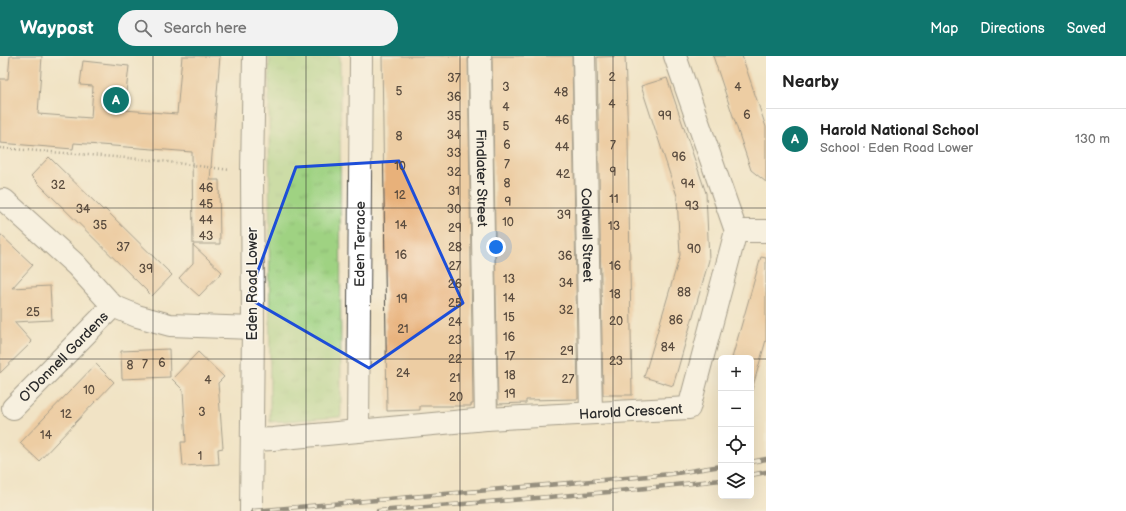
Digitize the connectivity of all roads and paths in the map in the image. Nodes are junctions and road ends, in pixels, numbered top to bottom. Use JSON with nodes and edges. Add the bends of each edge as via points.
{"nodes":[{"id":1,"x":254,"y":56,"type":"edge"},
{"id":2,"x":361,"y":56,"type":"edge"},
{"id":3,"x":480,"y":56,"type":"edge"},
{"id":4,"x":584,"y":56,"type":"edge"},
{"id":5,"x":675,"y":56,"type":"edge"},
{"id":6,"x":0,"y":148,"type":"edge"},
{"id":7,"x":252,"y":173,"type":"junction"},
{"id":8,"x":4,"y":200,"type":"dead end"},
{"id":9,"x":736,"y":231,"type":"junction"},
{"id":10,"x":766,"y":231,"type":"edge"},
{"id":11,"x":114,"y":306,"type":"junction"},
{"id":12,"x":253,"y":328,"type":"junction"},
{"id":13,"x":13,"y":408,"type":"dead end"},
{"id":14,"x":591,"y":413,"type":"junction"},
{"id":15,"x":486,"y":419,"type":"junction"},
{"id":16,"x":358,"y":431,"type":"junction"},
{"id":17,"x":252,"y":440,"type":"junction"},
{"id":18,"x":251,"y":511,"type":"edge"}],
"edges":[{"from":1,"to":7,"type":"street","name":"Eden Road Lower"},
{"from":2,"to":16,"type":"street","name":"Eden Terrace"},
{"from":3,"to":15,"type":"street","name":"Findlater Street"},
{"from":4,"to":14,"type":"street","name":"Coldwell Street"},
{"from":5,"to":9,"type":"street"},
{"from":6,"to":7,"type":"path","via":[[152,160]]},
{"from":7,"to":12,"type":"street","name":"Eden Road Lower"},
{"from":8,"to":11,"type":"street","name":"O'Donnell Gardens","via":[[76,265]]},
{"from":9,"to":10,"type":"street"},
{"from":9,"to":14,"type":"street","name":"Harold Crescent","via":[[689,408]]},
{"from":11,"to":12,"type":"street","name":"O'Donnell Gardens","via":[[137,316],[170,325]]},
{"from":11,"to":13,"type":"street","name":"O'Donnell Gardens"},
{"from":12,"to":17,"type":"street","name":"Eden Road Lower"},
{"from":14,"to":15,"type":"street","name":"Harold Crescent"},
{"from":15,"to":16,"type":"street","name":"Harold Crescent"},
{"from":16,"to":17,"type":"street","name":"Harold Crescent"},
{"from":17,"to":18,"type":"street","name":"Eden Road Lower"}]}
